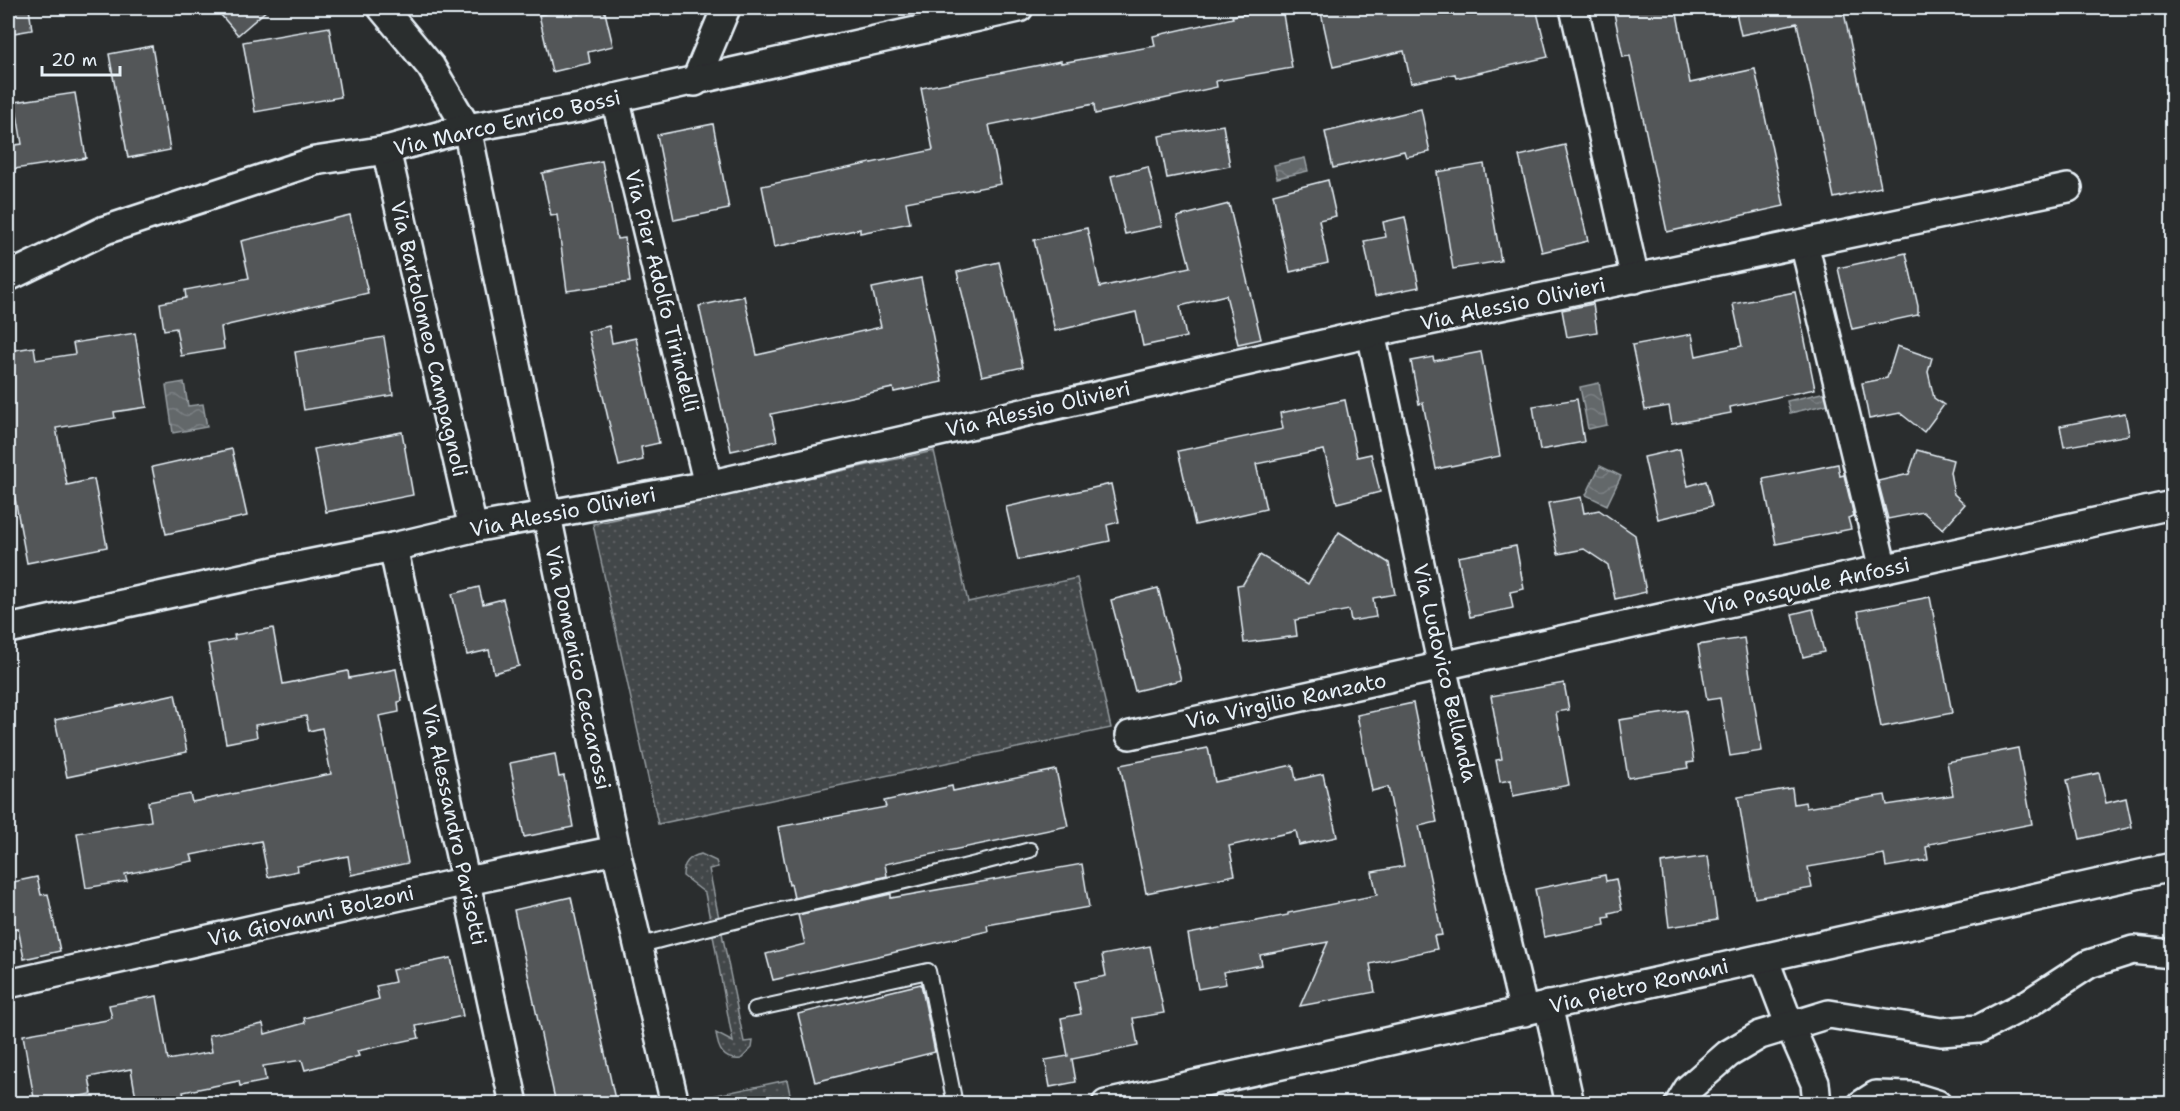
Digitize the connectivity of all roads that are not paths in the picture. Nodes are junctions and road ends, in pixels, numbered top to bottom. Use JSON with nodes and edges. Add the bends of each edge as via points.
{"nodes":[{"id":1,"x":382,"y":8,"type":"edge"},
{"id":2,"x":726,"y":8,"type":"edge"},
{"id":3,"x":1019,"y":8,"type":"edge"},
{"id":4,"x":1574,"y":8,"type":"edge"},
{"id":5,"x":695,"y":82,"type":"junction"},
{"id":6,"x":615,"y":98,"type":"junction"},
{"id":7,"x":467,"y":128,"type":"junction"},
{"id":8,"x":386,"y":150,"type":"junction"},
{"id":9,"x":2068,"y":188,"type":"dead end"},
{"id":10,"x":1803,"y":243,"type":"junction"},
{"id":11,"x":8,"y":277,"type":"edge"},
{"id":12,"x":1635,"y":279,"type":"junction"},
{"id":13,"x":1371,"y":333,"type":"junction"},
{"id":14,"x":708,"y":485,"type":"junction"},
{"id":15,"x":2172,"y":505,"type":"edge"},
{"id":16,"x":546,"y":515,"type":"junction"},
{"id":17,"x":473,"y":528,"type":"junction"},
{"id":18,"x":393,"y":547,"type":"junction"},
{"id":19,"x":1883,"y":569,"type":"junction"},
{"id":20,"x":8,"y":629,"type":"edge"},
{"id":21,"x":1442,"y":667,"type":"junction"},
{"id":22,"x":1130,"y":735,"type":"dead end"},
{"id":23,"x":616,"y":850,"type":"junction"},
{"id":24,"x":1030,"y":850,"type":"dead end"},
{"id":25,"x":2172,"y":867,"type":"edge"},
{"id":26,"x":467,"y":881,"type":"junction"},
{"id":27,"x":638,"y":946,"type":"junction"},
{"id":28,"x":2172,"y":954,"type":"edge"},
{"id":29,"x":1764,"y":958,"type":"junction"},
{"id":30,"x":8,"y":984,"type":"edge"},
{"id":31,"x":755,"y":1009,"type":"dead end"},
{"id":32,"x":1536,"y":1009,"type":"junction"},
{"id":33,"x":1790,"y":1026,"type":"junction"},
{"id":34,"x":1185,"y":1095,"type":"edge"},
{"id":35,"x":514,"y":1104,"type":"edge"},
{"id":36,"x":675,"y":1104,"type":"edge"},
{"id":37,"x":955,"y":1104,"type":"edge"},
{"id":38,"x":1106,"y":1104,"type":"edge"},
{"id":39,"x":1570,"y":1104,"type":"edge"},
{"id":40,"x":1679,"y":1104,"type":"edge"},
{"id":41,"x":1817,"y":1104,"type":"edge"},
{"id":42,"x":1832,"y":1104,"type":"edge"},
{"id":43,"x":1847,"y":1104,"type":"edge"},
{"id":44,"x":1862,"y":1104,"type":"edge"},
{"id":45,"x":1937,"y":1104,"type":"edge"}],
"edges":[{"from":1,"to":7,"type":"street","name":"Via Domenico Ceccarossi","via":[[431,67]]},
{"from":2,"to":5,"type":"street"},
{"from":3,"to":5,"type":"street","name":"Via Marco Enrico Bossi"},
{"from":4,"to":12,"type":"street"},
{"from":5,"to":6,"type":"street","name":"Via Marco Enrico Bossi"},
{"from":6,"to":7,"type":"street","name":"Via Marco Enrico Bossi"},
{"from":6,"to":14,"type":"street","name":"Via Pier Adolfo Tirindelli"},
{"from":7,"to":8,"type":"street","name":"Via Marco Enrico Bossi"},
{"from":7,"to":16,"type":"street","name":"Via Domenico Ceccarossi"},
{"from":8,"to":11,"type":"street","name":"Via Marco Enrico Bossi","via":[[315,161],[105,230]]},
{"from":8,"to":17,"type":"street","name":"Via Bartolomeo Campagnoli"},
{"from":9,"to":10,"type":"street","name":"Via Alessio Olivieri"},
{"from":10,"to":12,"type":"street","name":"Via Alessio Olivieri"},
{"from":10,"to":19,"type":"street"},
{"from":12,"to":13,"type":"street","name":"Via Alessio Olivieri"},
{"from":13,"to":14,"type":"street","name":"Via Alessio Olivieri"},
{"from":13,"to":21,"type":"street","name":"Via Ludovico Bellanda"},
{"from":14,"to":16,"type":"street","name":"Via Alessio Olivieri"},
{"from":15,"to":19,"type":"street","name":"Via Pasquale Anfossi"},
{"from":16,"to":17,"type":"street","name":"Via Alessio Olivieri"},
{"from":16,"to":23,"type":"street","name":"Via Domenico Ceccarossi"},
{"from":17,"to":18,"type":"street","name":"Via Alessio Olivieri"},
{"from":18,"to":20,"type":"street","name":"Via Alessio Olivieri"},
{"from":18,"to":26,"type":"street","name":"Via Alessandro Parisotti"},
{"from":19,"to":21,"type":"street","name":"Via Pasquale Anfossi"},
{"from":21,"to":22,"type":"street","name":"Via Virgilio Ranzato"},
{"from":21,"to":32,"type":"street","name":"Via Ludovico Bellanda"},
{"from":23,"to":26,"type":"street","name":"Via Giovanni Bolzoni"},
{"from":23,"to":27,"type":"street","name":"Via Domenico Ceccarossi"},
{"from":24,"to":27,"type":"lane"},
{"from":25,"to":29,"type":"street","name":"Via Pietro Romani"},
{"from":26,"to":30,"type":"street","name":"Via Giovanni Bolzoni"},
{"from":26,"to":35,"type":"street","name":"Via Alessandro Parisotti"},
{"from":27,"to":36,"type":"street","name":"Via Domenico Ceccarossi"},
{"from":28,"to":33,"type":"street","via":[[2133,950],[2089,964],[1979,1029],[1941,1032],[1828,1014]]},
{"from":29,"to":32,"type":"street","name":"Via Pietro Romani"},
{"from":29,"to":33,"type":"street"},
{"from":31,"to":37,"type":"lane","via":[[928,970]]},
{"from":32,"to":34,"type":"street","name":"Via Pietro Romani"},
{"from":32,"to":39,"type":"street","name":"Via Ludovico Bellanda"},
{"from":33,"to":40,"type":"street","via":[[1760,1035],[1728,1054],[1688,1089]]},
{"from":33,"to":41,"type":"street","via":[[1815,1083]]},
{"from":34,"to":38,"type":"street","name":"Via Pietro Romani"},
{"from":42,"to":43,"type":"street"},
{"from":44,"to":45,"type":"street","via":[[1876,1095],[1911,1096]]}]}
